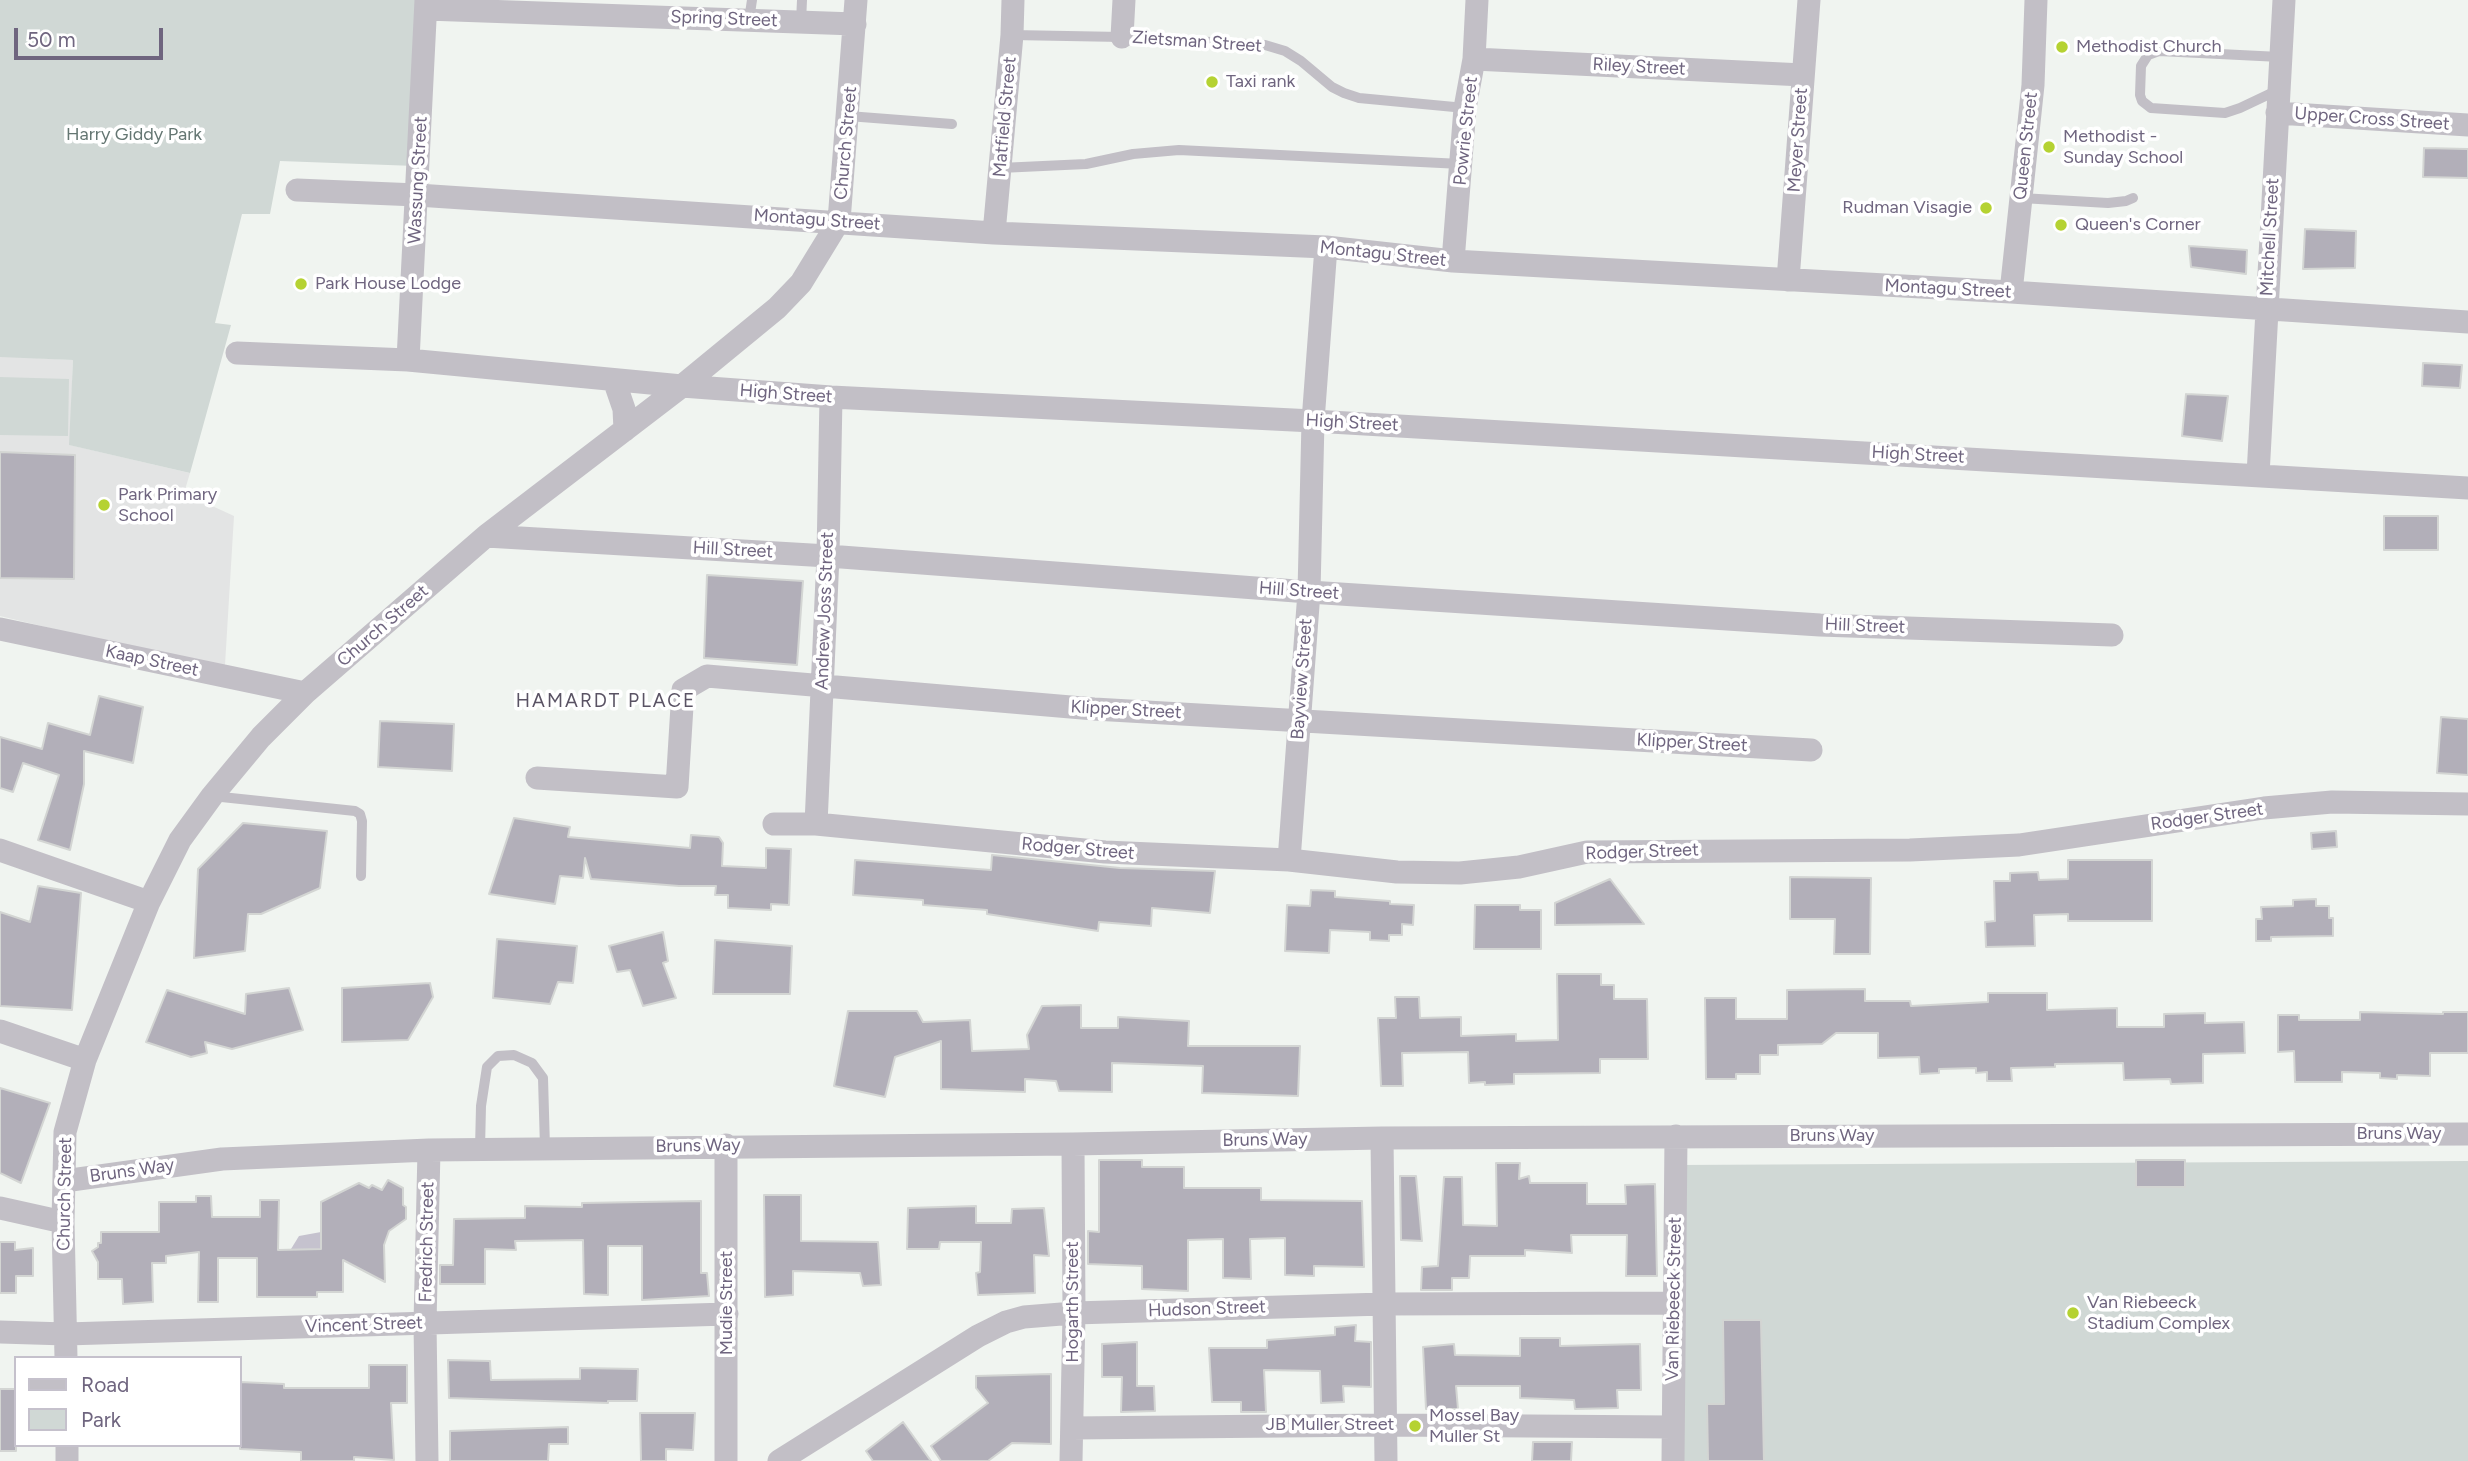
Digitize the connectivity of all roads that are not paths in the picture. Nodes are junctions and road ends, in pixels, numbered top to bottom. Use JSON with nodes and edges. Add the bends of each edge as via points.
{"nodes":[{"id":1,"x":856,"y":0,"type":"edge"},
{"id":2,"x":1013,"y":0,"type":"edge"},
{"id":3,"x":1125,"y":0,"type":"edge"},
{"id":4,"x":1477,"y":0,"type":"edge"},
{"id":5,"x":1809,"y":0,"type":"edge"},
{"id":6,"x":2036,"y":0,"type":"edge"},
{"id":7,"x":2284,"y":0,"type":"edge"},
{"id":8,"x":426,"y":4,"type":"edge"},
{"id":9,"x":750,"y":10,"type":"edge"},
{"id":10,"x":802,"y":11,"type":"edge"},
{"id":11,"x":855,"y":23,"type":"junction"},
{"id":12,"x":1012,"y":35,"type":"junction"},
{"id":13,"x":1122,"y":37,"type":"junction"},
{"id":14,"x":2280,"y":57,"type":"junction"},
{"id":15,"x":1474,"y":59,"type":"junction"},
{"id":16,"x":1803,"y":75,"type":"junction"},
{"id":17,"x":2277,"y":102,"type":"junction"},
{"id":18,"x":1465,"y":108,"type":"junction"},
{"id":19,"x":848,"y":117,"type":"junction"},
{"id":20,"x":952,"y":124,"type":"dead end"},
{"id":21,"x":2468,"y":125,"type":"edge"},
{"id":22,"x":1461,"y":164,"type":"junction"},
{"id":23,"x":1000,"y":168,"type":"junction"},
{"id":24,"x":297,"y":190,"type":"dead end"},
{"id":25,"x":417,"y":195,"type":"junction"},
{"id":26,"x":2021,"y":198,"type":"junction"},
{"id":27,"x":2133,"y":198,"type":"dead end"},
{"id":28,"x":839,"y":221,"type":"junction"},
{"id":29,"x":994,"y":233,"type":"junction"},
{"id":30,"x":1326,"y":247,"type":"junction"},
{"id":31,"x":1454,"y":261,"type":"junction"},
{"id":32,"x":1788,"y":280,"type":"junction"},
{"id":33,"x":2011,"y":292,"type":"junction"},
{"id":34,"x":2266,"y":308,"type":"junction"},
{"id":35,"x":2468,"y":322,"type":"edge"},
{"id":36,"x":237,"y":353,"type":"dead end"},
{"id":37,"x":408,"y":359,"type":"junction"},
{"id":38,"x":614,"y":380,"type":"junction"},
{"id":39,"x":682,"y":386,"type":"junction"},
{"id":40,"x":831,"y":397,"type":"junction"},
{"id":41,"x":1313,"y":421,"type":"junction"},
{"id":42,"x":625,"y":430,"type":"junction"},
{"id":43,"x":2258,"y":475,"type":"junction"},
{"id":44,"x":2468,"y":488,"type":"edge"},
{"id":45,"x":486,"y":536,"type":"junction"},
{"id":46,"x":828,"y":556,"type":"junction"},
{"id":47,"x":1309,"y":592,"type":"junction"},
{"id":48,"x":0,"y":629,"type":"edge"},
{"id":49,"x":2112,"y":635,"type":"dead end"},
{"id":50,"x":822,"y":685,"type":"junction"},
{"id":51,"x":305,"y":693,"type":"junction"},
{"id":52,"x":1299,"y":719,"type":"junction"},
{"id":53,"x":1811,"y":750,"type":"dead end"},
{"id":54,"x":537,"y":778,"type":"dead end"},
{"id":55,"x":212,"y":796,"type":"junction"},
{"id":56,"x":2468,"y":804,"type":"edge"},
{"id":57,"x":774,"y":824,"type":"dead end"},
{"id":58,"x":816,"y":824,"type":"junction"},
{"id":59,"x":0,"y":850,"type":"edge"},
{"id":60,"x":1289,"y":860,"type":"junction"},
{"id":61,"x":361,"y":876,"type":"dead end"},
{"id":62,"x":149,"y":902,"type":"junction"},
{"id":63,"x":0,"y":1031,"type":"edge"},
{"id":64,"x":85,"y":1060,"type":"junction"},
{"id":65,"x":2468,"y":1134,"type":"edge"},
{"id":66,"x":1676,"y":1136,"type":"junction"},
{"id":67,"x":1382,"y":1138,"type":"junction"},
{"id":68,"x":1073,"y":1144,"type":"junction"},
{"id":69,"x":726,"y":1145,"type":"junction"},
{"id":70,"x":545,"y":1148,"type":"junction"},
{"id":71,"x":480,"y":1149,"type":"junction"},
{"id":72,"x":429,"y":1150,"type":"junction"},
{"id":73,"x":64,"y":1181,"type":"junction"},
{"id":74,"x":0,"y":1208,"type":"edge"},
{"id":75,"x":63,"y":1222,"type":"junction"},
{"id":76,"x":1674,"y":1303,"type":"junction"},
{"id":77,"x":1384,"y":1304,"type":"junction"},
{"id":78,"x":1074,"y":1313,"type":"junction"},
{"id":79,"x":727,"y":1314,"type":"junction"},
{"id":80,"x":425,"y":1323,"type":"junction"},
{"id":81,"x":0,"y":1332,"type":"edge"},
{"id":82,"x":66,"y":1334,"type":"junction"},
{"id":83,"x":66,"y":1356,"type":"edge"},
{"id":84,"x":1385,"y":1424,"type":"junction"},
{"id":85,"x":1072,"y":1427,"type":"junction"},
{"id":86,"x":1673,"y":1427,"type":"junction"},
{"id":87,"x":427,"y":1461,"type":"edge"},
{"id":88,"x":726,"y":1461,"type":"edge"},
{"id":89,"x":779,"y":1461,"type":"edge"},
{"id":90,"x":1071,"y":1461,"type":"edge"},
{"id":91,"x":1386,"y":1461,"type":"edge"},
{"id":92,"x":1673,"y":1461,"type":"edge"}],
"edges":[{"from":1,"to":11,"type":"street","name":"Church Street"},
{"from":2,"to":12,"type":"street","name":"Matfield Street"},
{"from":3,"to":13,"type":"street","name":"Zietsman Street"},
{"from":4,"to":15,"type":"street","name":"Powrie Street"},
{"from":5,"to":16,"type":"street","name":"Meyer Street"},
{"from":6,"to":26,"type":"street","name":"Queen Street"},
{"from":7,"to":14,"type":"street","name":"Mitchell Street"},
{"from":8,"to":9,"type":"street","name":"Spring Street","via":[[629,12]]},
{"from":8,"to":25,"type":"street","name":"Wassung Street"},
{"from":9,"to":10,"type":"street","name":"Spring Street"},
{"from":10,"to":11,"type":"street","name":"Spring Street"},
{"from":11,"to":19,"type":"street","name":"Church Street"},
{"from":12,"to":13,"type":"lane","name":"Zietsman Street"},
{"from":12,"to":23,"type":"street","name":"Matfield Street"},
{"from":13,"to":18,"type":"lane","name":"Zietsman Street","via":[[1265,45],[1285,51],[1332,88],[1359,98]]},
{"from":14,"to":17,"type":"street","name":"Mitchell Street"},
{"from":14,"to":17,"type":"lane","via":[[2159,51],[2148,55],[2141,66],[2140,95],[2151,108],[2225,113]]},
{"from":15,"to":16,"type":"street","name":"Riley Street"},
{"from":15,"to":18,"type":"street","name":"Powrie Street"},
{"from":16,"to":32,"type":"street","name":"Meyer Street"},
{"from":17,"to":21,"type":"street","name":"Upper Cross Street"},
{"from":17,"to":34,"type":"street","name":"Mitchell Street"},
{"from":18,"to":22,"type":"street","name":"Powrie Street"},
{"from":19,"to":20,"type":"lane"},
{"from":19,"to":28,"type":"street","name":"Church Street"},
{"from":22,"to":23,"type":"lane","via":[[1179,150],[1086,164]]},
{"from":22,"to":31,"type":"street","name":"Powrie Street"},
{"from":23,"to":29,"type":"street","name":"Matfield Street"},
{"from":24,"to":25,"type":"street","name":"Montagu Street"},
{"from":25,"to":28,"type":"street","name":"Montagu Street"},
{"from":25,"to":37,"type":"street","name":"Wassung Street"},
{"from":26,"to":27,"type":"lane","via":[[2108,203]]},
{"from":26,"to":33,"type":"street","name":"Queen Street"},
{"from":28,"to":29,"type":"street","name":"Montagu Street"},
{"from":28,"to":39,"type":"street","name":"Church Street","via":[[807,274],[777,308]]},
{"from":29,"to":30,"type":"street","name":"Montagu Street"},
{"from":30,"to":31,"type":"street","name":"Montagu Street"},
{"from":30,"to":41,"type":"street","name":"Bayview Street"},
{"from":31,"to":32,"type":"street","name":"Montagu Street"},
{"from":32,"to":33,"type":"street","name":"Montagu Street"},
{"from":33,"to":34,"type":"street","name":"Montagu Street"},
{"from":34,"to":35,"type":"street","name":"Montagu Street"},
{"from":34,"to":43,"type":"street","name":"Mitchell Street"},
{"from":36,"to":37,"type":"street","name":"High Street"},
{"from":37,"to":38,"type":"street","name":"High Street"},
{"from":38,"to":39,"type":"street","name":"High Street"},
{"from":38,"to":42,"type":"street","via":[[624,409]]},
{"from":39,"to":40,"type":"street","name":"High Street"},
{"from":39,"to":42,"type":"street","name":"Church Street"},
{"from":40,"to":41,"type":"street","name":"High Street"},
{"from":40,"to":46,"type":"street","name":"Andrew Joss Street"},
{"from":41,"to":43,"type":"street","name":"High Street"},
{"from":41,"to":47,"type":"street","name":"Bayview Street"},
{"from":42,"to":45,"type":"street","name":"Church Street"},
{"from":43,"to":44,"type":"street","name":"High Street"},
{"from":45,"to":46,"type":"street","name":"Hill Street"},
{"from":45,"to":51,"type":"street","name":"Church Street"},
{"from":46,"to":47,"type":"street","name":"Hill Street"},
{"from":46,"to":50,"type":"street","name":"Andrew Joss Street"},
{"from":47,"to":49,"type":"street","name":"Hill Street","via":[[1819,625]]},
{"from":47,"to":52,"type":"street","name":"Bayview Street"},
{"from":48,"to":51,"type":"street","name":"Kaap Street"},
{"from":50,"to":52,"type":"street","name":"Klipper Street","via":[[1094,709]]},
{"from":50,"to":54,"type":"street","name":"Klipper Street","via":[[707,676],[683,690],[677,787]]},
{"from":50,"to":58,"type":"street","name":"Andrew Joss Street"},
{"from":51,"to":55,"type":"street","name":"Church Street"},
{"from":52,"to":53,"type":"street","name":"Klipper Street"},
{"from":52,"to":60,"type":"street","name":"Bayview Street"},
{"from":55,"to":61,"type":"lane","via":[[355,811],[362,821]]},
{"from":55,"to":62,"type":"street","name":"Church Street","via":[[180,840]]},
{"from":56,"to":60,"type":"street","name":"Rodger Street","via":[[2332,802],[2019,845],[1587,852],[1519,867],[1460,873],[1397,872]]},
{"from":57,"to":58,"type":"street","name":"Rodger Street"},
{"from":58,"to":60,"type":"street","name":"Rodger Street","via":[[1105,852]]},
{"from":59,"to":62,"type":"street"},
{"from":62,"to":64,"type":"street","name":"Church Street"},
{"from":63,"to":64,"type":"street"},
{"from":64,"to":73,"type":"street","name":"Church Street","via":[[65,1132]]},
{"from":65,"to":66,"type":"street","name":"Bruns Way"},
{"from":66,"to":67,"type":"street","name":"Bruns Way"},
{"from":66,"to":76,"type":"street","name":"Van Riebeeck Street"},
{"from":67,"to":68,"type":"street","name":"Bruns Way"},
{"from":67,"to":77,"type":"street"},
{"from":68,"to":69,"type":"street","name":"Bruns Way"},
{"from":68,"to":78,"type":"street","name":"Hogarth Street"},
{"from":69,"to":70,"type":"street","name":"Bruns Way"},
{"from":69,"to":79,"type":"street","name":"Mudie Street"},
{"from":70,"to":71,"type":"street","name":"Bruns Way"},
{"from":70,"to":71,"type":"lane","via":[[543,1078],[532,1063],[514,1055],[498,1056],[487,1067]]},
{"from":71,"to":72,"type":"street","name":"Bruns Way"},
{"from":72,"to":73,"type":"street","name":"Bruns Way","via":[[222,1159]]},
{"from":72,"to":80,"type":"street","name":"Fredrich Street"},
{"from":73,"to":75,"type":"street","name":"Church Street"},
{"from":74,"to":75,"type":"street"},
{"from":75,"to":82,"type":"street","name":"Church Street"},
{"from":76,"to":77,"type":"street","name":"Hudson Street"},
{"from":76,"to":86,"type":"street","name":"Van Riebeeck Street"},
{"from":77,"to":78,"type":"street","name":"Hudson Street"},
{"from":77,"to":84,"type":"street"},
{"from":78,"to":85,"type":"street","name":"Hogarth Street"},
{"from":78,"to":89,"type":"street","name":"Hudson Street","via":[[1024,1317],[978,1336]]},
{"from":79,"to":80,"type":"street","name":"Vincent Street"},
{"from":79,"to":88,"type":"street","name":"Mudie Street"},
{"from":80,"to":82,"type":"street","name":"Vincent Street"},
{"from":80,"to":87,"type":"street","name":"Fredrich Street"},
{"from":81,"to":82,"type":"street","name":"Vincent Street"},
{"from":82,"to":83,"type":"street","name":"Church Street"},
{"from":84,"to":85,"type":"street","name":"JB Muller Street"},
{"from":84,"to":86,"type":"street","name":"JB Muller Street"},
{"from":84,"to":91,"type":"street"},
{"from":85,"to":90,"type":"street","name":"Hogarth Street"},
{"from":86,"to":92,"type":"street","name":"Van Riebeeck Street"}]}
